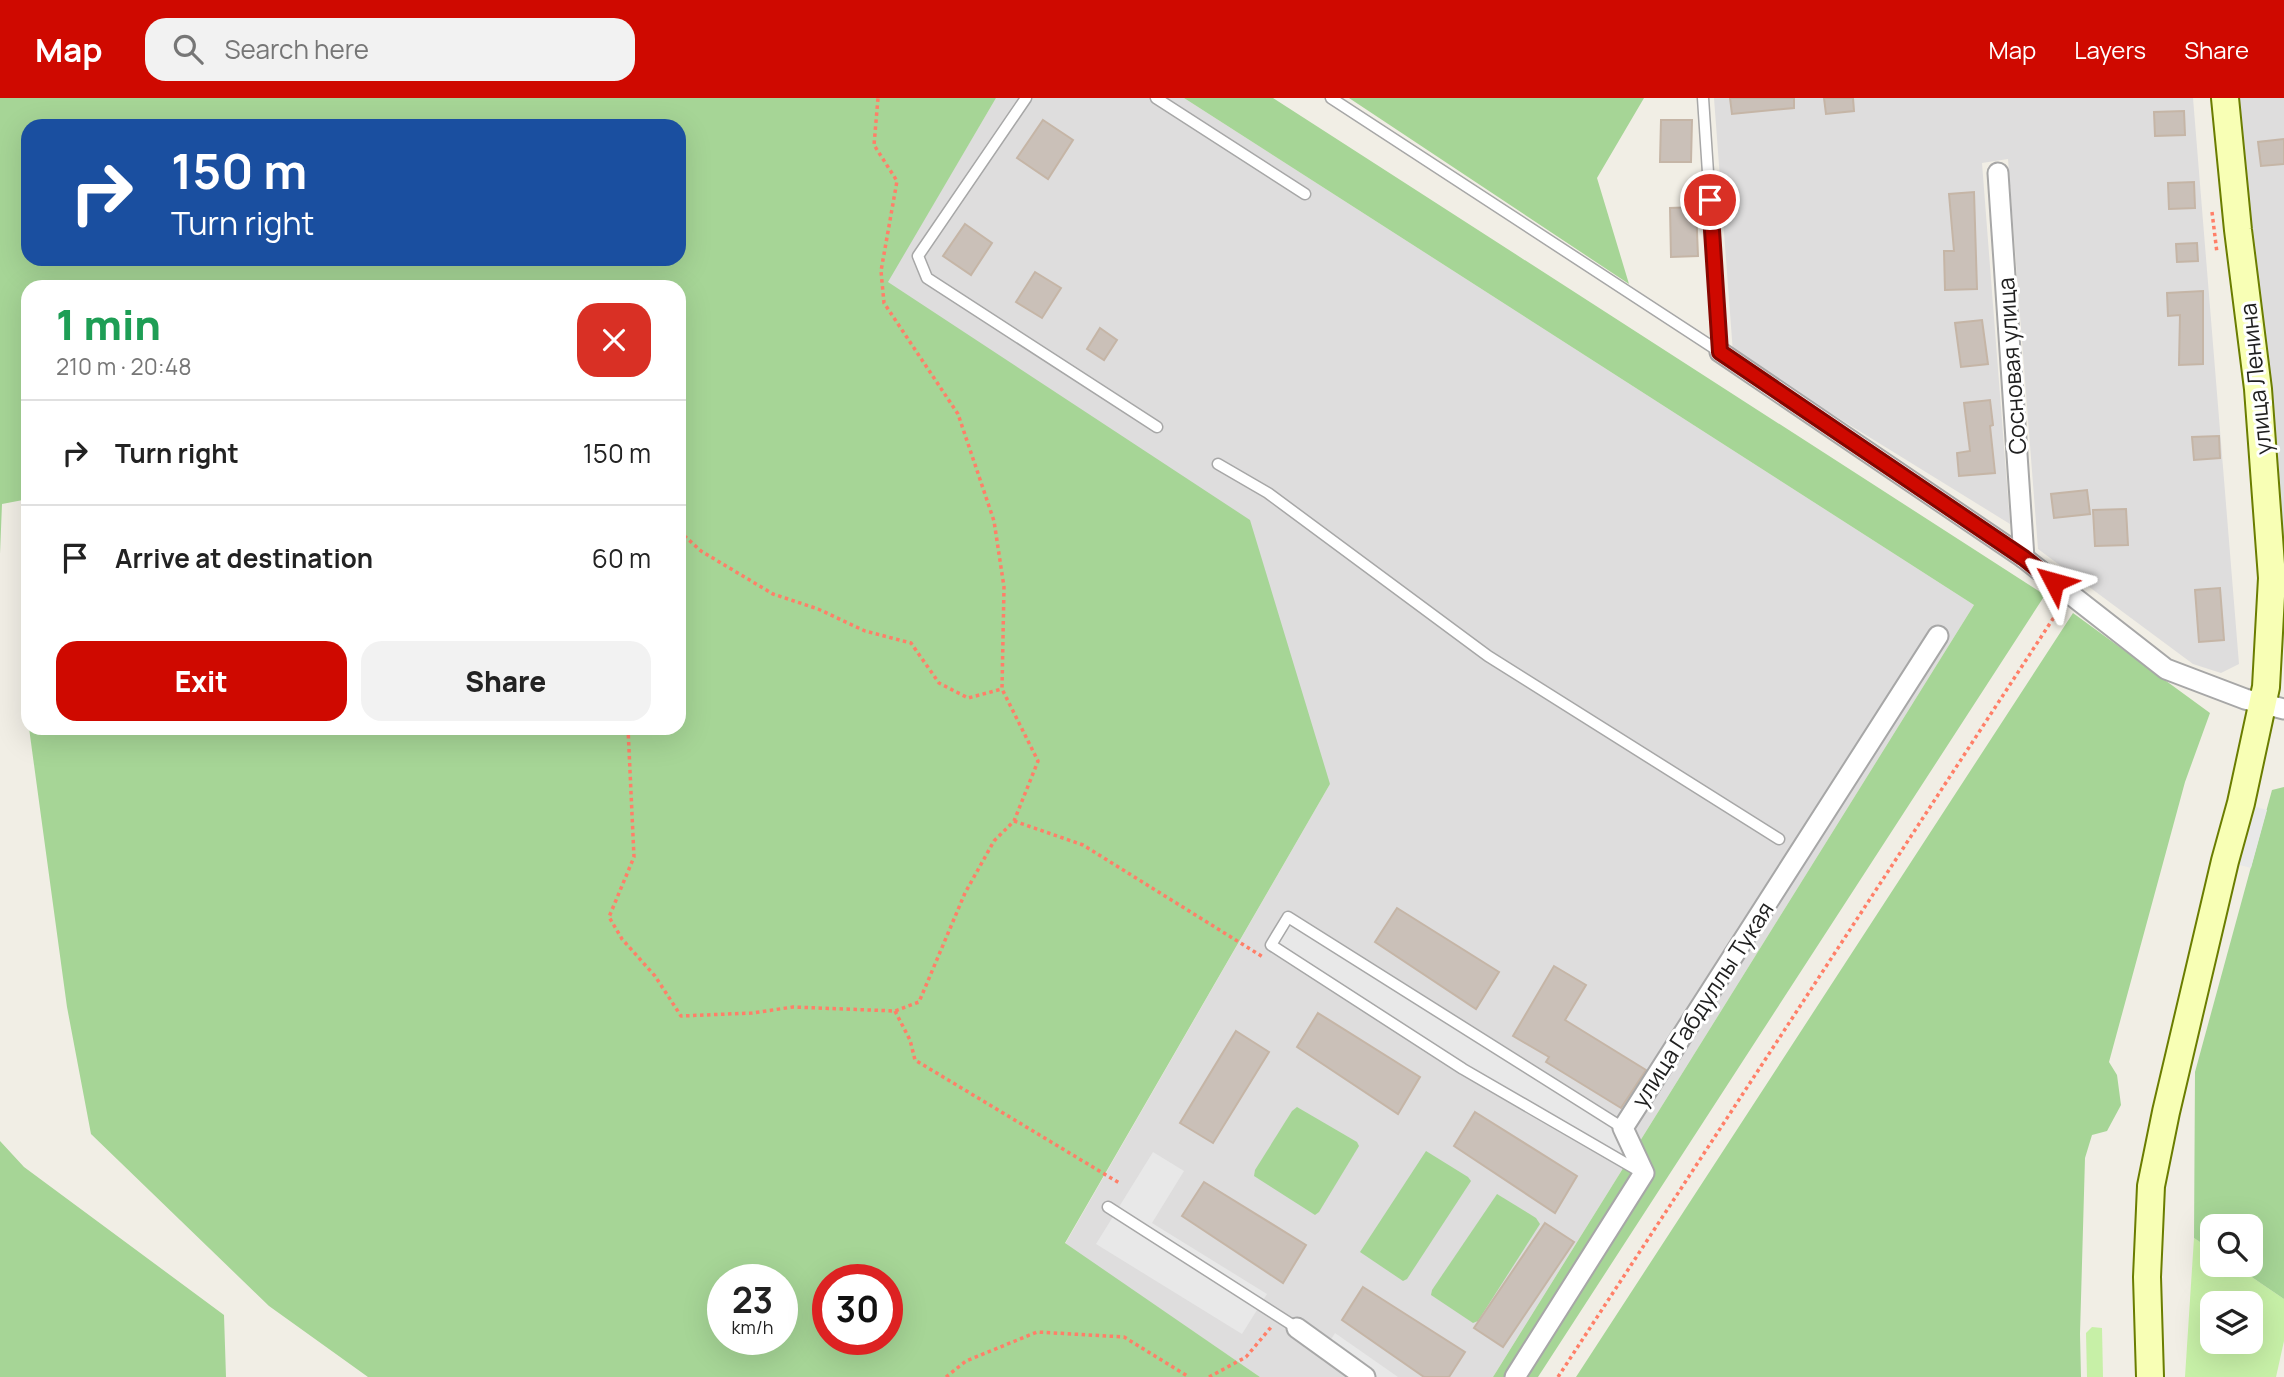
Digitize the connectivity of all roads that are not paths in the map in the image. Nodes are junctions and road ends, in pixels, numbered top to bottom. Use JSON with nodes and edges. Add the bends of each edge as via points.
{"nodes":[{"id":1,"x":1026,"y":98,"type":"edge"},
{"id":2,"x":1156,"y":98,"type":"edge"},
{"id":3,"x":1331,"y":98,"type":"edge"},
{"id":4,"x":1703,"y":98,"type":"edge"},
{"id":5,"x":2225,"y":98,"type":"edge"},
{"id":6,"x":1998,"y":173,"type":"dead end"},
{"id":7,"x":1306,"y":194,"type":"dead end"},
{"id":8,"x":1720,"y":352,"type":"junction"},
{"id":9,"x":1157,"y":427,"type":"dead end"},
{"id":10,"x":1218,"y":464,"type":"dead end"},
{"id":11,"x":2024,"y":558,"type":"junction"},
{"id":12,"x":1938,"y":636,"type":"dead end"},
{"id":13,"x":2273,"y":706,"type":"edge"},
{"id":14,"x":1779,"y":838,"type":"dead end"},
{"id":15,"x":1623,"y":1128,"type":"junction"},
{"id":16,"x":1644,"y":1173,"type":"junction"},
{"id":17,"x":1108,"y":1207,"type":"dead end"},
{"id":18,"x":1297,"y":1328,"type":"joint"},
{"id":19,"x":1365,"y":1377,"type":"edge"},
{"id":20,"x":1515,"y":1377,"type":"edge"},
{"id":21,"x":2150,"y":1377,"type":"edge"}],
"edges":[{"from":1,"to":9,"type":"lane","via":[[918,256],[927,278]]},
{"from":2,"to":7,"type":"lane"},
{"from":3,"to":8,"type":"lane"},
{"from":4,"to":8,"type":"lane"},
{"from":5,"to":13,"type":"street","name":"улица Ленина","via":[[2258,389],[2272,578],[2266,687]]},
{"from":6,"to":11,"type":"street","name":"Сосновая улица"},
{"from":8,"to":11,"type":"street"},
{"from":10,"to":14,"type":"lane","via":[[1268,493],[1488,656]]},
{"from":11,"to":13,"type":"street","via":[[2166,669]]},
{"from":12,"to":15,"type":"street","name":"улица Габдуллы Тукая"},
{"from":13,"to":21,"type":"street","name":"улица Ленина","via":[[2225,860],[2151,1186],[2147,1277]]},
{"from":15,"to":16,"type":"street","name":"улица Габдуллы Тукая"},
{"from":15,"to":16,"type":"lane","via":[[1288,917],[1271,945],[1463,1069]]},
{"from":16,"to":20,"type":"street"},
{"from":17,"to":18,"type":"lane"},
{"from":18,"to":19,"type":"street"}]}
